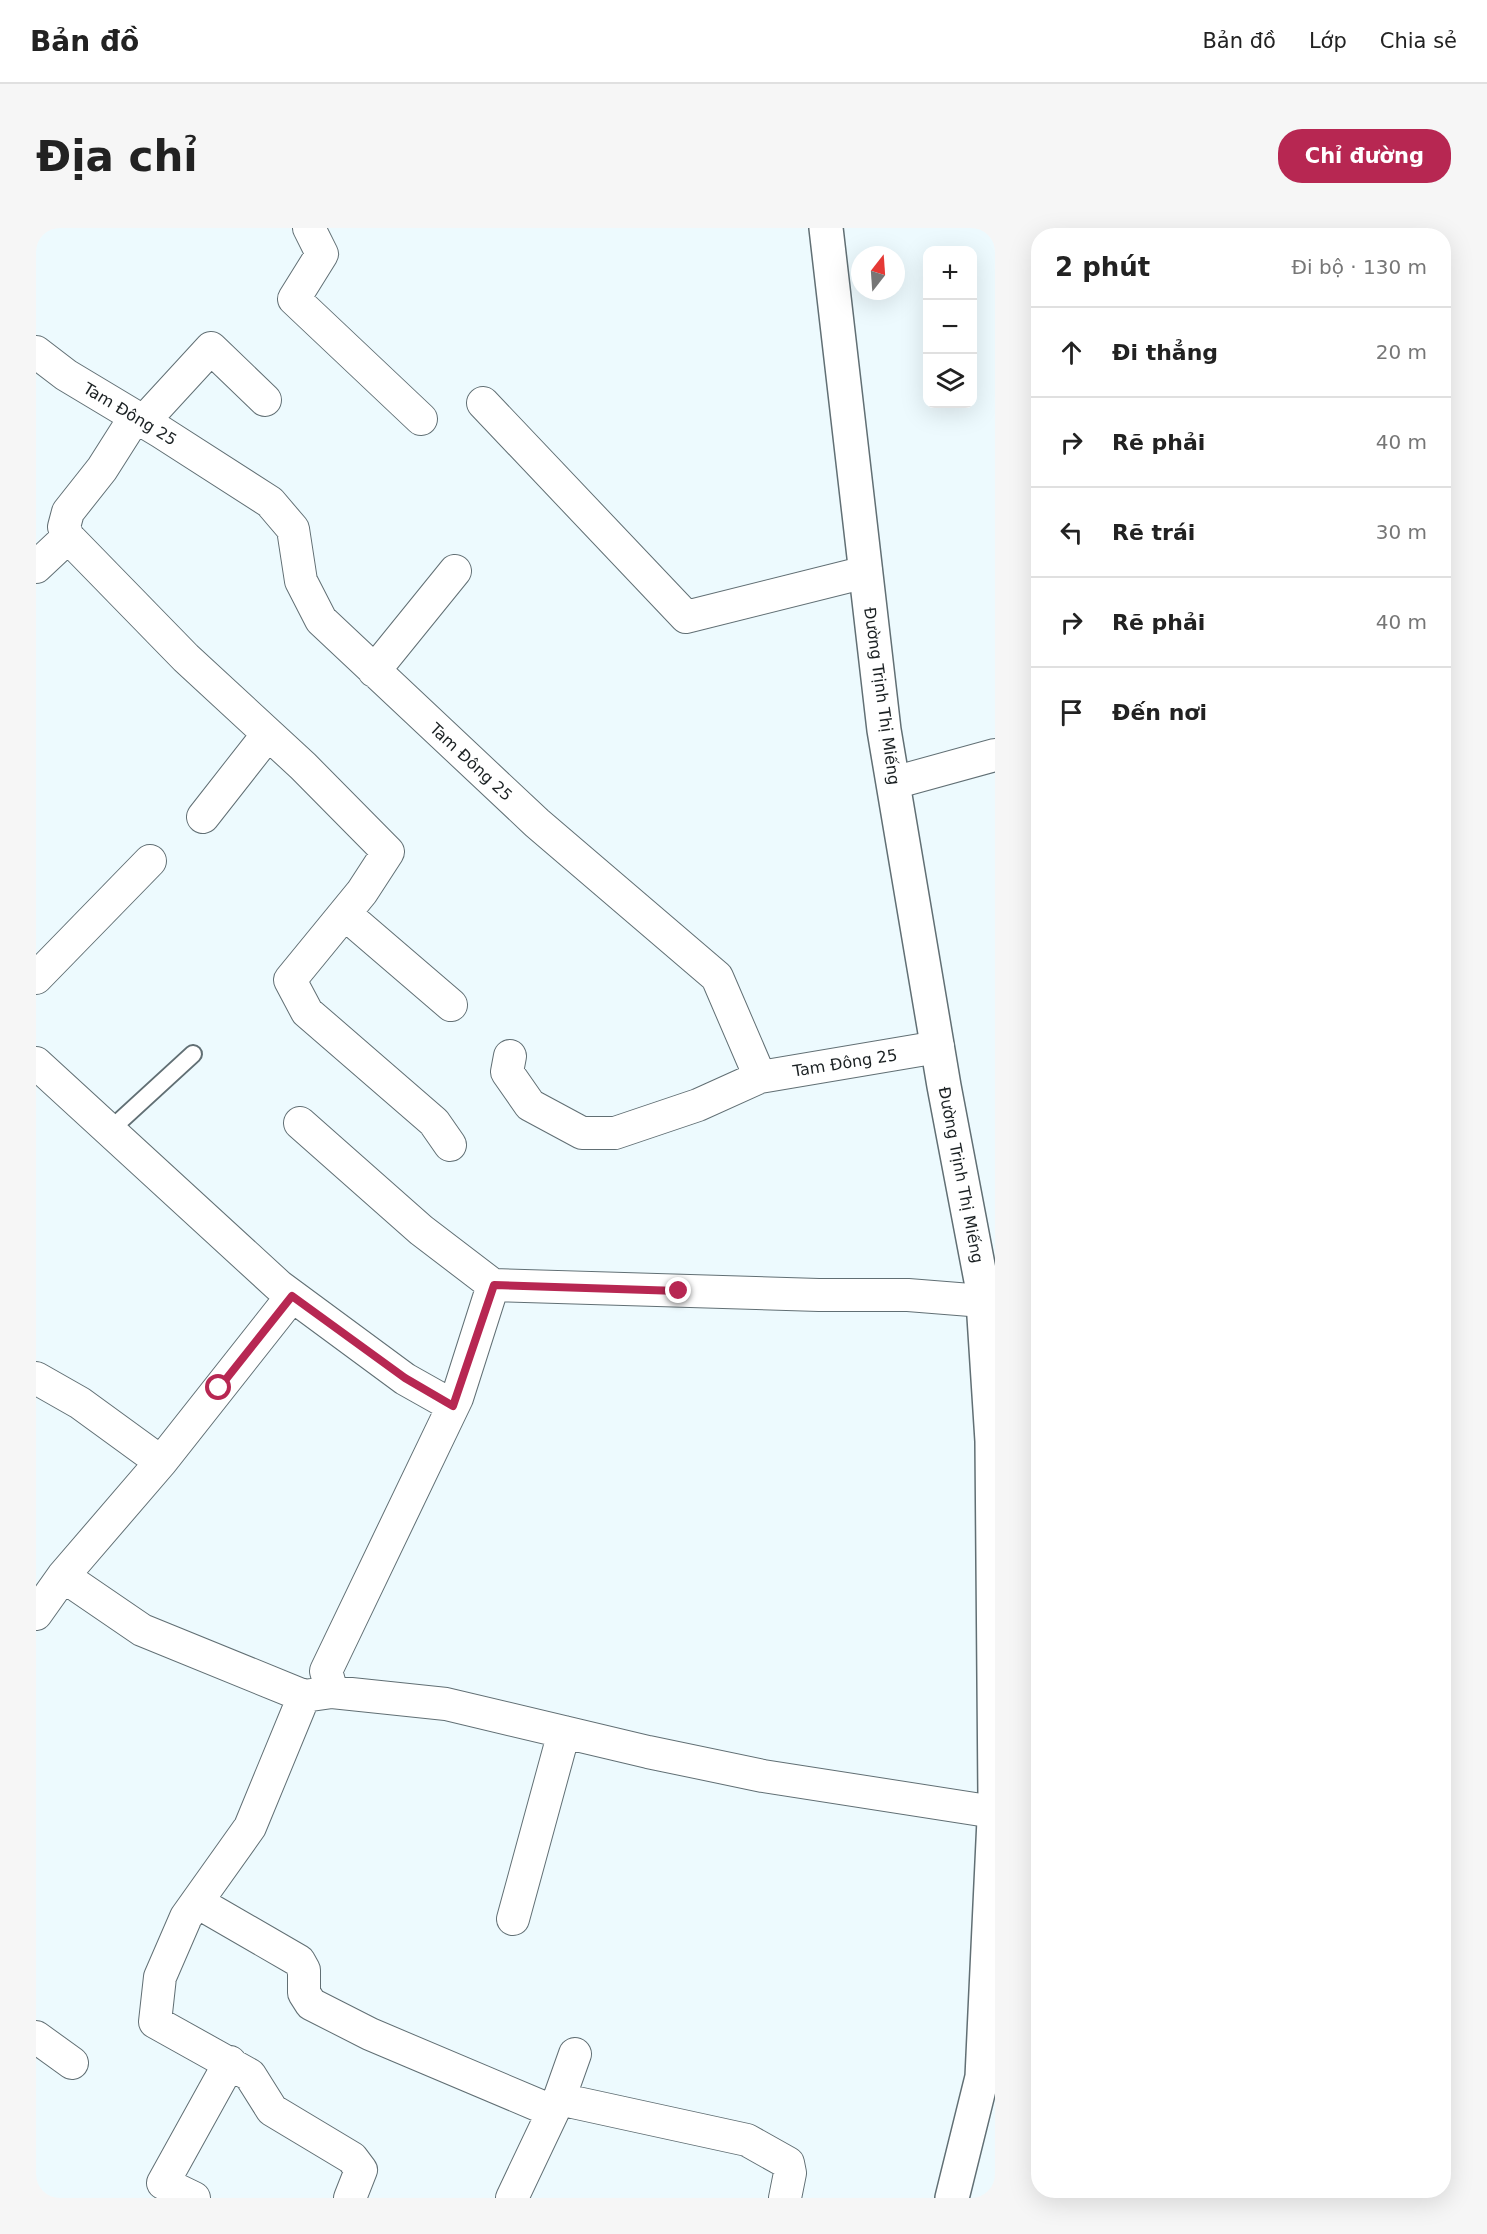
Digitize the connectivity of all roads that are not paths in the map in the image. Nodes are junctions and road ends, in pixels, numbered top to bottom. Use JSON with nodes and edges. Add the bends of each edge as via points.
{"nodes":[{"id":1,"x":309,"y":228,"type":"edge"},
{"id":2,"x":826,"y":228,"type":"edge"},
{"id":3,"x":36,"y":352,"type":"edge"},
{"id":4,"x":265,"y":400,"type":"dead end"},
{"id":5,"x":483,"y":403,"type":"dead end"},
{"id":6,"x":139,"y":419,"type":"junction"},
{"id":7,"x":421,"y":419,"type":"dead end"},
{"id":8,"x":68,"y":537,"type":"junction"},
{"id":9,"x":36,"y":567,"type":"edge"},
{"id":10,"x":455,"y":571,"type":"dead end"},
{"id":11,"x":866,"y":572,"type":"junction"},
{"id":12,"x":374,"y":671,"type":"junction"},
{"id":13,"x":268,"y":734,"type":"junction"},
{"id":14,"x":995,"y":755,"type":"edge"},
{"id":15,"x":894,"y":783,"type":"junction"},
{"id":16,"x":202,"y":817,"type":"dead end"},
{"id":17,"x":150,"y":861,"type":"dead end"},
{"id":18,"x":345,"y":914,"type":"junction"},
{"id":19,"x":36,"y":978,"type":"edge"},
{"id":20,"x":451,"y":1005,"type":"dead end"},
{"id":21,"x":938,"y":1047,"type":"junction"},
{"id":22,"x":193,"y":1054,"type":"dead end"},
{"id":23,"x":510,"y":1056,"type":"dead end"},
{"id":24,"x":36,"y":1063,"type":"edge"},
{"id":25,"x":760,"y":1077,"type":"junction"},
{"id":26,"x":300,"y":1123,"type":"dead end"},
{"id":27,"x":110,"y":1131,"type":"junction"},
{"id":28,"x":450,"y":1145,"type":"dead end"},
{"id":29,"x":985,"y":1251,"type":"edge"},
{"id":30,"x":494,"y":1285,"type":"junction"},
{"id":31,"x":292,"y":1296,"type":"junction"},
{"id":32,"x":983,"y":1301,"type":"junction"},
{"id":33,"x":36,"y":1378,"type":"edge"},
{"id":34,"x":453,"y":1406,"type":"junction"},
{"id":35,"x":161,"y":1462,"type":"junction"},
{"id":36,"x":63,"y":1576,"type":"junction"},
{"id":37,"x":36,"y":1614,"type":"edge"},
{"id":38,"x":994,"y":1618,"type":"edge"},
{"id":39,"x":318,"y":1694,"type":"junction"},
{"id":40,"x":564,"y":1732,"type":"junction"},
{"id":41,"x":994,"y":1812,"type":"edge"},
{"id":42,"x":993,"y":1887,"type":"edge"},
{"id":43,"x":197,"y":1902,"type":"junction"},
{"id":44,"x":513,"y":1919,"type":"dead end"},
{"id":45,"x":990,"y":1987,"type":"edge"},
{"id":46,"x":36,"y":2037,"type":"edge"},
{"id":47,"x":575,"y":2054,"type":"dead end"},
{"id":48,"x":230,"y":2062,"type":"junction"},
{"id":49,"x":72,"y":2063,"type":"dead end"},
{"id":50,"x":556,"y":2105,"type":"junction"},
{"id":51,"x":194,"y":2198,"type":"edge"},
{"id":52,"x":350,"y":2198,"type":"edge"},
{"id":53,"x":512,"y":2198,"type":"edge"},
{"id":54,"x":785,"y":2198,"type":"edge"},
{"id":55,"x":952,"y":2198,"type":"edge"}],
"edges":[{"from":1,"to":7,"type":"street","via":[[322,254],[294,299]]},
{"from":2,"to":11,"type":"main road","name":"Đường Trịnh Thị Miếng"},
{"from":3,"to":6,"type":"street","name":"Tam Đông 25"},
{"from":4,"to":6,"type":"street","via":[[211,348]]},
{"from":5,"to":11,"type":"street","via":[[686,617]]},
{"from":6,"to":8,"type":"street","via":[[68,512],[64,527]]},
{"from":6,"to":12,"type":"street","name":"Tam Đông 25","via":[[270,502],[293,529],[301,580],[321,620]]},
{"from":8,"to":9,"type":"street"},
{"from":8,"to":13,"type":"street","via":[[186,658]]},
{"from":10,"to":12,"type":"street"},
{"from":11,"to":15,"type":"main road","name":"Đường Trịnh Thị Miếng"},
{"from":12,"to":25,"type":"street","name":"Tam Đông 25","via":[[537,823],[717,977]]},
{"from":13,"to":16,"type":"street"},
{"from":13,"to":18,"type":"street","via":[[388,852]]},
{"from":14,"to":15,"type":"street"},
{"from":15,"to":21,"type":"main road","name":"Đường Trịnh Thị Miếng"},
{"from":17,"to":19,"type":"street"},
{"from":18,"to":20,"type":"street"},
{"from":18,"to":28,"type":"street","via":[[290,980],[307,1012],[434,1122]]},
{"from":21,"to":25,"type":"street","name":"Tam Đông 25"},
{"from":21,"to":29,"type":"main road","name":"Đường Trịnh Thị Miếng"},
{"from":22,"to":27,"type":"lane"},
{"from":23,"to":25,"type":"street","via":[[507,1072],[530,1105],[582,1133],[615,1133],[698,1105]]},
{"from":24,"to":27,"type":"street"},
{"from":26,"to":30,"type":"street","via":[[421,1230]]},
{"from":27,"to":31,"type":"street"},
{"from":29,"to":32,"type":"main road","name":"Đường Trịnh Thị Miếng"},
{"from":30,"to":32,"type":"street","via":[[908,1295]]},
{"from":30,"to":34,"type":"street"},
{"from":31,"to":34,"type":"street","via":[[405,1378]]},
{"from":31,"to":35,"type":"street"},
{"from":32,"to":38,"type":"main road","name":"Đường Trịnh Thị Miếng","via":[[992,1441]]},
{"from":33,"to":35,"type":"street","via":[[80,1403]]},
{"from":34,"to":39,"type":"street"},
{"from":35,"to":36,"type":"street"},
{"from":36,"to":37,"type":"street"},
{"from":36,"to":39,"type":"street","via":[[142,1630]]},
{"from":38,"to":41,"type":"main road","name":"Đường Trịnh Thị Miếng"},
{"from":39,"to":40,"type":"street","via":[[446,1704]]},
{"from":39,"to":43,"type":"street","via":[[250,1827]]},
{"from":40,"to":41,"type":"street","via":[[763,1776]]},
{"from":40,"to":44,"type":"street"},
{"from":41,"to":42,"type":"main road","name":"Đường Trịnh Thị Miếng"},
{"from":42,"to":45,"type":"main road","name":"Đường Trịnh Thị Miếng"},
{"from":43,"to":48,"type":"street","via":[[186,1917],[160,1977],[155,2022]]},
{"from":43,"to":50,"type":"street","via":[[299,1961],[304,1970],[303,1993],[311,2004],[370,2034]]},
{"from":45,"to":55,"type":"main road","name":"Đường Trịnh Thị Miếng","via":[[982,2077]]},
{"from":46,"to":49,"type":"street"},
{"from":47,"to":50,"type":"street"},
{"from":48,"to":51,"type":"street","via":[[163,2183]]},
{"from":48,"to":52,"type":"street","via":[[250,2074],[272,2110],[352,2158],[361,2170]]},
{"from":50,"to":53,"type":"street"},
{"from":50,"to":54,"type":"street","via":[[747,2140],[788,2163]]}]}
